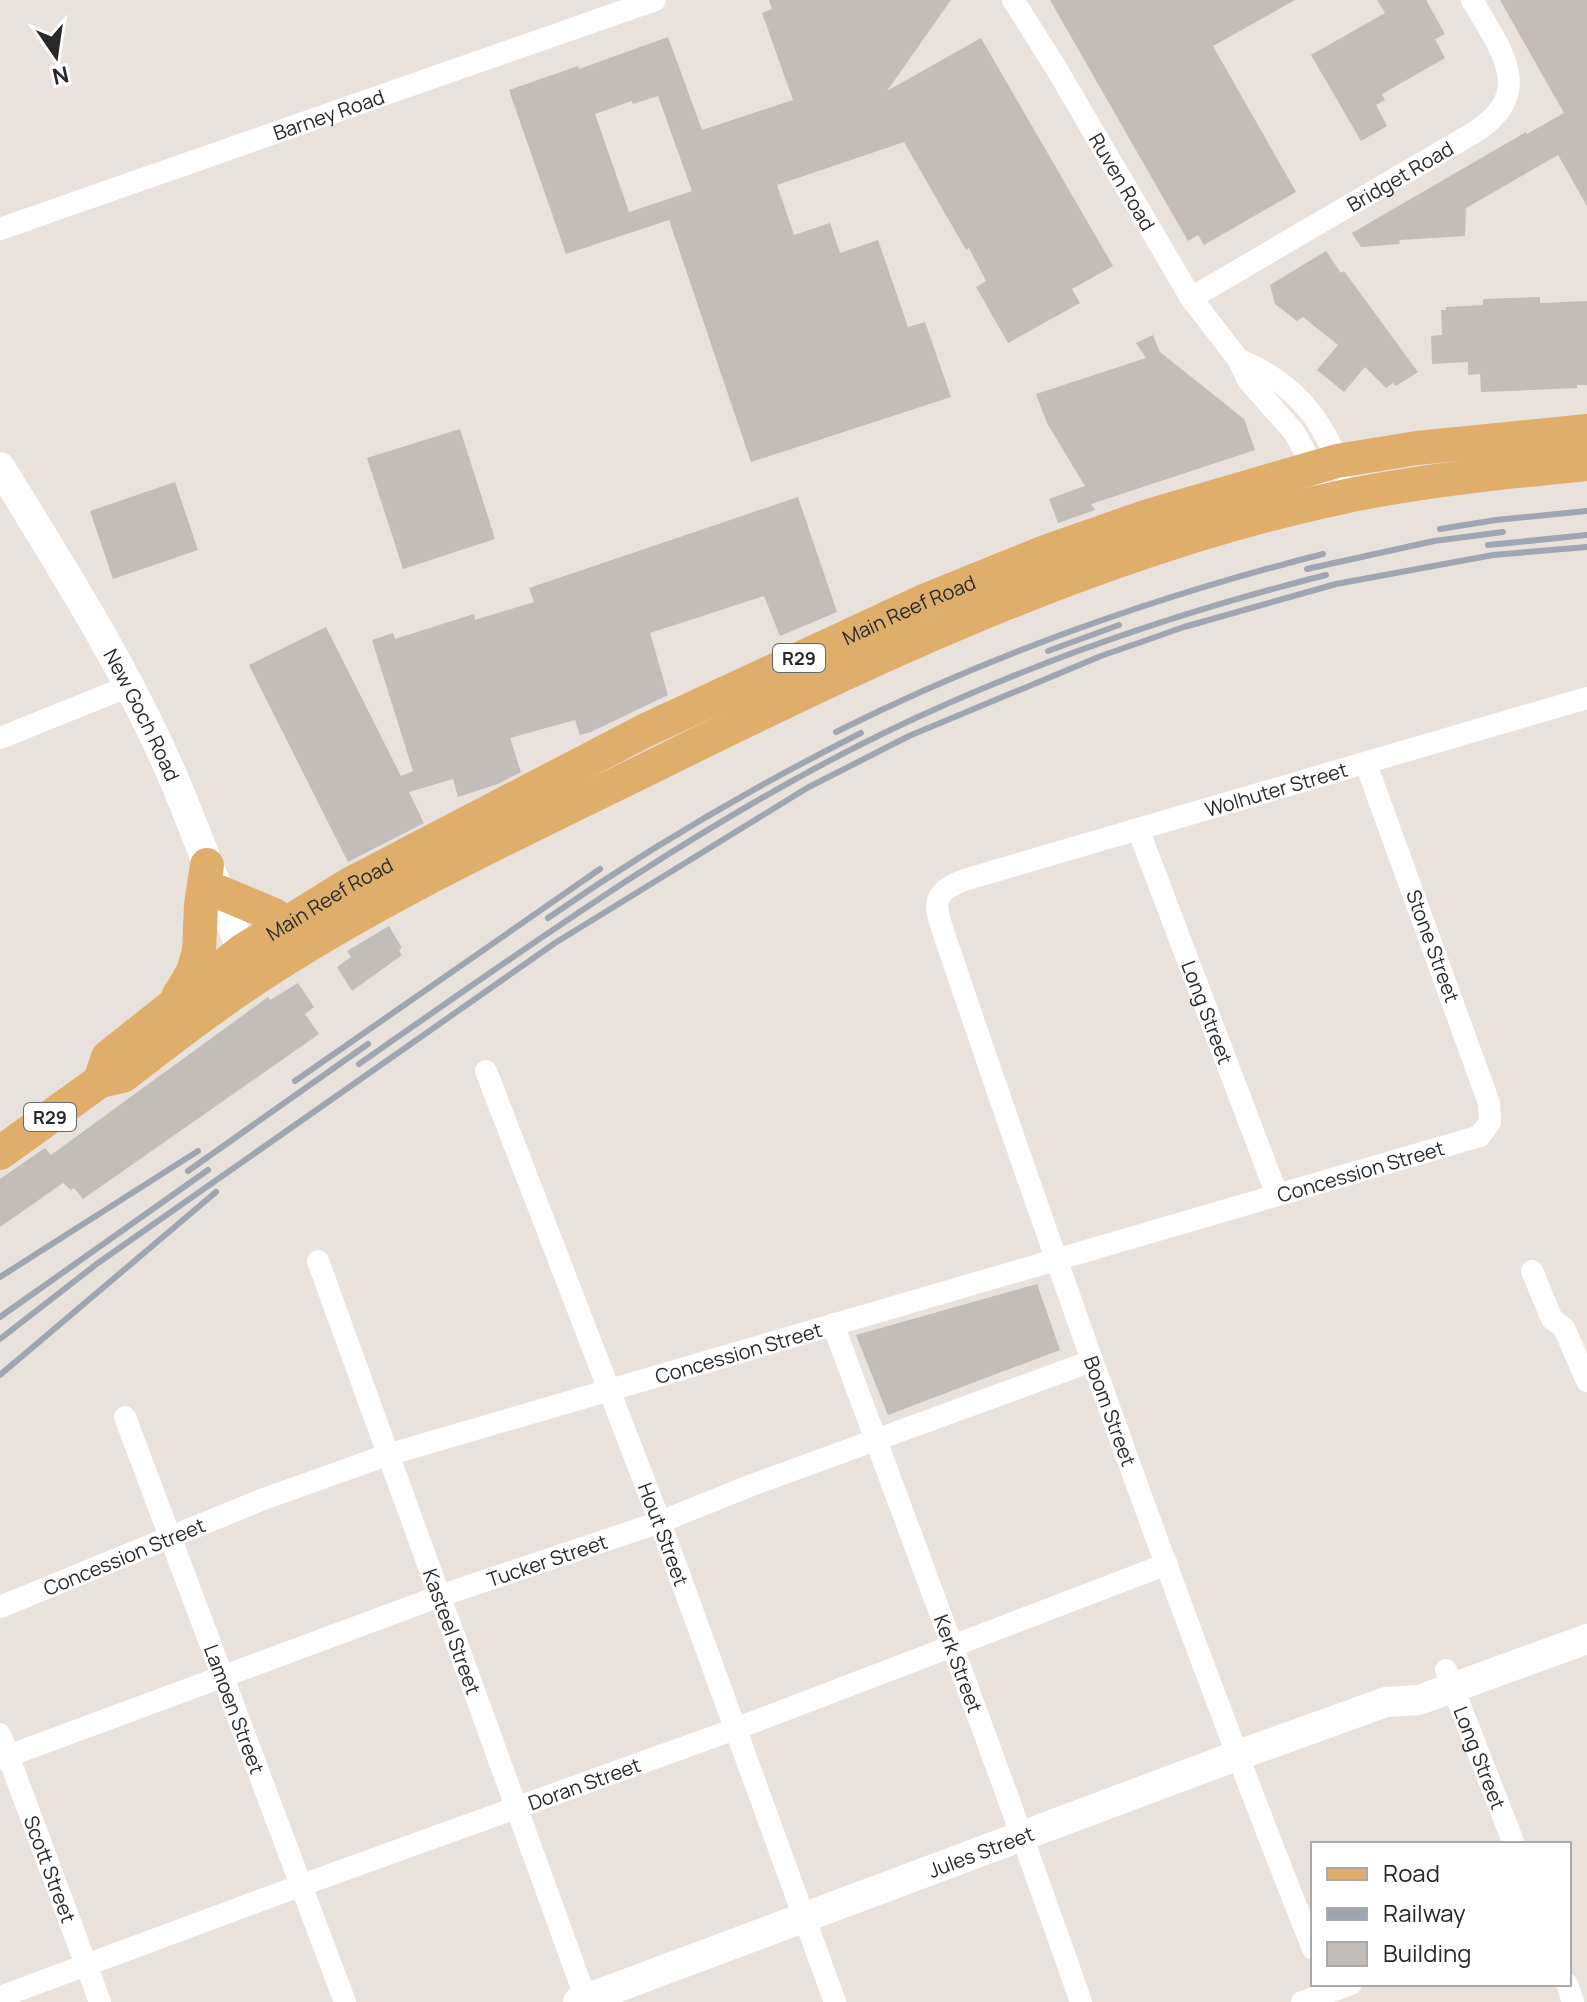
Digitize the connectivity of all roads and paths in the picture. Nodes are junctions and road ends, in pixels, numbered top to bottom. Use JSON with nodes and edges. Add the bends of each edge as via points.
{"nodes":[{"id":1,"x":655,"y":0,"type":"edge"},
{"id":2,"x":1013,"y":0,"type":"edge"},
{"id":3,"x":1472,"y":0,"type":"edge"},
{"id":4,"x":0,"y":229,"type":"edge"},
{"id":5,"x":1191,"y":298,"type":"junction"},
{"id":6,"x":1587,"y":431,"type":"edge"},
{"id":7,"x":1326,"y":464,"type":"junction"},
{"id":8,"x":1587,"y":464,"type":"edge"},
{"id":9,"x":0,"y":467,"type":"edge"},
{"id":10,"x":1338,"y":498,"type":"junction"},
{"id":11,"x":129,"y":686,"type":"junction"},
{"id":12,"x":1587,"y":698,"type":"edge"},
{"id":13,"x":0,"y":738,"type":"edge"},
{"id":14,"x":1366,"y":764,"type":"junction"},
{"id":15,"x":1138,"y":829,"type":"junction"},
{"id":16,"x":213,"y":878,"type":"junction"},
{"id":17,"x":964,"y":880,"type":"joint"},
{"id":18,"x":285,"y":922,"type":"junction"},
{"id":19,"x":248,"y":965,"type":"junction"},
{"id":20,"x":172,"y":1008,"type":"junction"},
{"id":21,"x":486,"y":1071,"type":"dead end"},
{"id":22,"x":100,"y":1081,"type":"junction"},
{"id":23,"x":1487,"y":1129,"type":"joint"},
{"id":24,"x":0,"y":1153,"type":"edge"},
{"id":25,"x":1277,"y":1195,"type":"junction"},
{"id":26,"x":1055,"y":1260,"type":"junction"},
{"id":27,"x":318,"y":1261,"type":"dead end"},
{"id":28,"x":1532,"y":1271,"type":"dead end"},
{"id":29,"x":833,"y":1324,"type":"junction"},
{"id":30,"x":1092,"y":1361,"type":"junction"},
{"id":31,"x":1587,"y":1381,"type":"edge"},
{"id":32,"x":608,"y":1391,"type":"junction"},
{"id":33,"x":125,"y":1417,"type":"dead end"},
{"id":34,"x":875,"y":1439,"type":"junction"},
{"id":35,"x":387,"y":1455,"type":"junction"},
{"id":36,"x":660,"y":1522,"type":"junction"},
{"id":37,"x":170,"y":1536,"type":"junction"},
{"id":38,"x":1167,"y":1564,"type":"junction"},
{"id":39,"x":440,"y":1596,"type":"junction"},
{"id":40,"x":0,"y":1607,"type":"edge"},
{"id":41,"x":1587,"y":1618,"type":"edge"},
{"id":42,"x":1587,"y":1639,"type":"edge"},
{"id":43,"x":950,"y":1646,"type":"junction"},
{"id":44,"x":224,"y":1677,"type":"junction"},
{"id":45,"x":1449,"y":1679,"type":"junction"},
{"id":46,"x":735,"y":1729,"type":"junction"},
{"id":47,"x":3,"y":1749,"type":"edge"},
{"id":48,"x":1236,"y":1756,"type":"junction"},
{"id":49,"x":517,"y":1808,"type":"junction"},
{"id":50,"x":1023,"y":1836,"type":"junction"},
{"id":51,"x":1513,"y":1842,"type":"edge"},
{"id":52,"x":302,"y":1885,"type":"junction"},
{"id":53,"x":804,"y":1918,"type":"junction"},
{"id":54,"x":1311,"y":1944,"type":"edge"},
{"id":55,"x":87,"y":1965,"type":"junction"},
{"id":56,"x":1335,"y":1990,"type":"edge"},
{"id":57,"x":0,"y":1997,"type":"edge"},
{"id":58,"x":584,"y":2001,"type":"edge"},
{"id":59,"x":100,"y":2002,"type":"edge"},
{"id":60,"x":345,"y":2002,"type":"edge"},
{"id":61,"x":835,"y":2002,"type":"edge"},
{"id":62,"x":1081,"y":2002,"type":"edge"},
{"id":63,"x":1302,"y":2002,"type":"edge"}],
"edges":[{"from":1,"to":4,"type":"street","name":"Barney Road"},
{"from":2,"to":5,"type":"street","name":"Ruven Road"},
{"from":3,"to":5,"type":"street","name":"Bridget Road","via":[[1509,80],[1507,101],[1496,117]]},
{"from":5,"to":7,"type":"street","name":"Ruven Road","via":[[1248,380]]},
{"from":6,"to":7,"type":"main road","name":"Main Reef Road","number":"R29","via":[[1427,447]]},
{"from":7,"to":10,"type":"street","name":"Ruven Road"},
{"from":7,"to":18,"type":"main road","name":"Main Reef Road","number":"R29","via":[[1148,516],[924,601],[644,731]]},
{"from":8,"to":10,"type":"main road","name":"Main Reef Road","number":"R29"},
{"from":9,"to":11,"type":"main road","name":"New Goch Road"},
{"from":10,"to":19,"type":"main road","name":"Main Reef Road","number":"R29","via":[[1161,546],[928,636],[690,747],[374,909]]},
{"from":11,"to":13,"type":"street"},
{"from":11,"to":16,"type":"main road","name":"New Goch Road"},
{"from":12,"to":14,"type":"street","name":"Wolhuter Street"},
{"from":14,"to":15,"type":"street","name":"Wolhuter Street"},
{"from":14,"to":23,"type":"street","name":"Stone Street","via":[[1489,1103]]},
{"from":15,"to":17,"type":"street","name":"Wolhuter Street"},
{"from":15,"to":25,"type":"street","name":"Long Street"},
{"from":16,"to":18,"type":"main road"},
{"from":16,"to":19,"type":"main road","name":"New Goch Road"},
{"from":16,"to":20,"type":"main road","via":[[201,905],[193,972]]},
{"from":17,"to":26,"type":"street","name":"Boom Street","via":[[941,893],[938,914]]},
{"from":18,"to":19,"type":"main road","name":"Main Reef Road","number":"R29"},
{"from":19,"to":20,"type":"main road","name":"Main Reef Road","number":"R29"},
{"from":19,"to":22,"type":"main road","name":"Main Reef Road","number":"R29","via":[[123,1076]]},
{"from":20,"to":22,"type":"main road","name":"Main Reef Road","number":"R29","via":[[108,1057]]},
{"from":21,"to":32,"type":"street","name":"Hout Street"},
{"from":22,"to":24,"type":"main road","name":"Main Reef Road","number":"R29"},
{"from":23,"to":25,"type":"street","name":"Concession Street","via":[[1467,1142]]},
{"from":25,"to":26,"type":"street","name":"Concession Street"},
{"from":26,"to":29,"type":"street","name":"Concession Street"},
{"from":26,"to":30,"type":"street","name":"Boom Street"},
{"from":27,"to":35,"type":"street","name":"Kasteel Street"},
{"from":28,"to":31,"type":"street"},
{"from":29,"to":32,"type":"street","name":"Concession Street"},
{"from":29,"to":34,"type":"street","name":"Kerk Street"},
{"from":30,"to":34,"type":"street","name":"Tucker Street"},
{"from":30,"to":38,"type":"street","name":"Boom Street"},
{"from":32,"to":35,"type":"street","name":"Concession Street"},
{"from":32,"to":36,"type":"street","name":"Hout Street"},
{"from":33,"to":37,"type":"street","name":"Lamoen Street"},
{"from":34,"to":36,"type":"street","name":"Tucker Street"},
{"from":34,"to":43,"type":"street","name":"Kerk Street"},
{"from":35,"to":37,"type":"street","name":"Concession Street"},
{"from":35,"to":39,"type":"street","name":"Kasteel Street"},
{"from":36,"to":39,"type":"street","name":"Tucker Street"},
{"from":36,"to":46,"type":"street","name":"Hout Street"},
{"from":37,"to":40,"type":"street","name":"Concession Street"},
{"from":37,"to":44,"type":"street","name":"Lamoen Street"},
{"from":38,"to":43,"type":"street","name":"Doran Street"},
{"from":38,"to":48,"type":"street","name":"Boom Street"},
{"from":39,"to":44,"type":"street","name":"Tucker Street"},
{"from":39,"to":49,"type":"street","name":"Kasteel Street"},
{"from":41,"to":45,"type":"main road","name":"Jules Street"},
{"from":42,"to":45,"type":"main road","name":"Jules Street"},
{"from":43,"to":46,"type":"street","name":"Doran Street"},
{"from":43,"to":50,"type":"street","name":"Kerk Street"},
{"from":44,"to":47,"type":"street","name":"Tucker Street"},
{"from":44,"to":52,"type":"street","name":"Lamoen Street"},
{"from":45,"to":48,"type":"main road","name":"Jules Street","via":[[1413,1683],[1386,1702]]},
{"from":45,"to":51,"type":"street","name":"Long Street"},
{"from":46,"to":49,"type":"street","name":"Doran Street"},
{"from":46,"to":53,"type":"street","name":"Hout Street"},
{"from":47,"to":55,"type":"street","name":"Scott Street"},
{"from":48,"to":50,"type":"main road","name":"Jules Street"},
{"from":48,"to":54,"type":"street","name":"Boom Street"},
{"from":49,"to":52,"type":"street","name":"Doran Street"},
{"from":49,"to":58,"type":"street","name":"Kasteel Street"},
{"from":50,"to":53,"type":"main road","name":"Jules Street"},
{"from":50,"to":62,"type":"street","name":"Kerk Street"},
{"from":52,"to":55,"type":"street","name":"Doran Street"},
{"from":52,"to":60,"type":"street","name":"Lamoen Street"},
{"from":53,"to":58,"type":"main road","name":"Jules Street"},
{"from":53,"to":61,"type":"street","name":"Hout Street"},
{"from":55,"to":57,"type":"street","name":"Doran Street"},
{"from":55,"to":59,"type":"street","name":"Scott Street"},
{"from":56,"to":63,"type":"street"}]}
